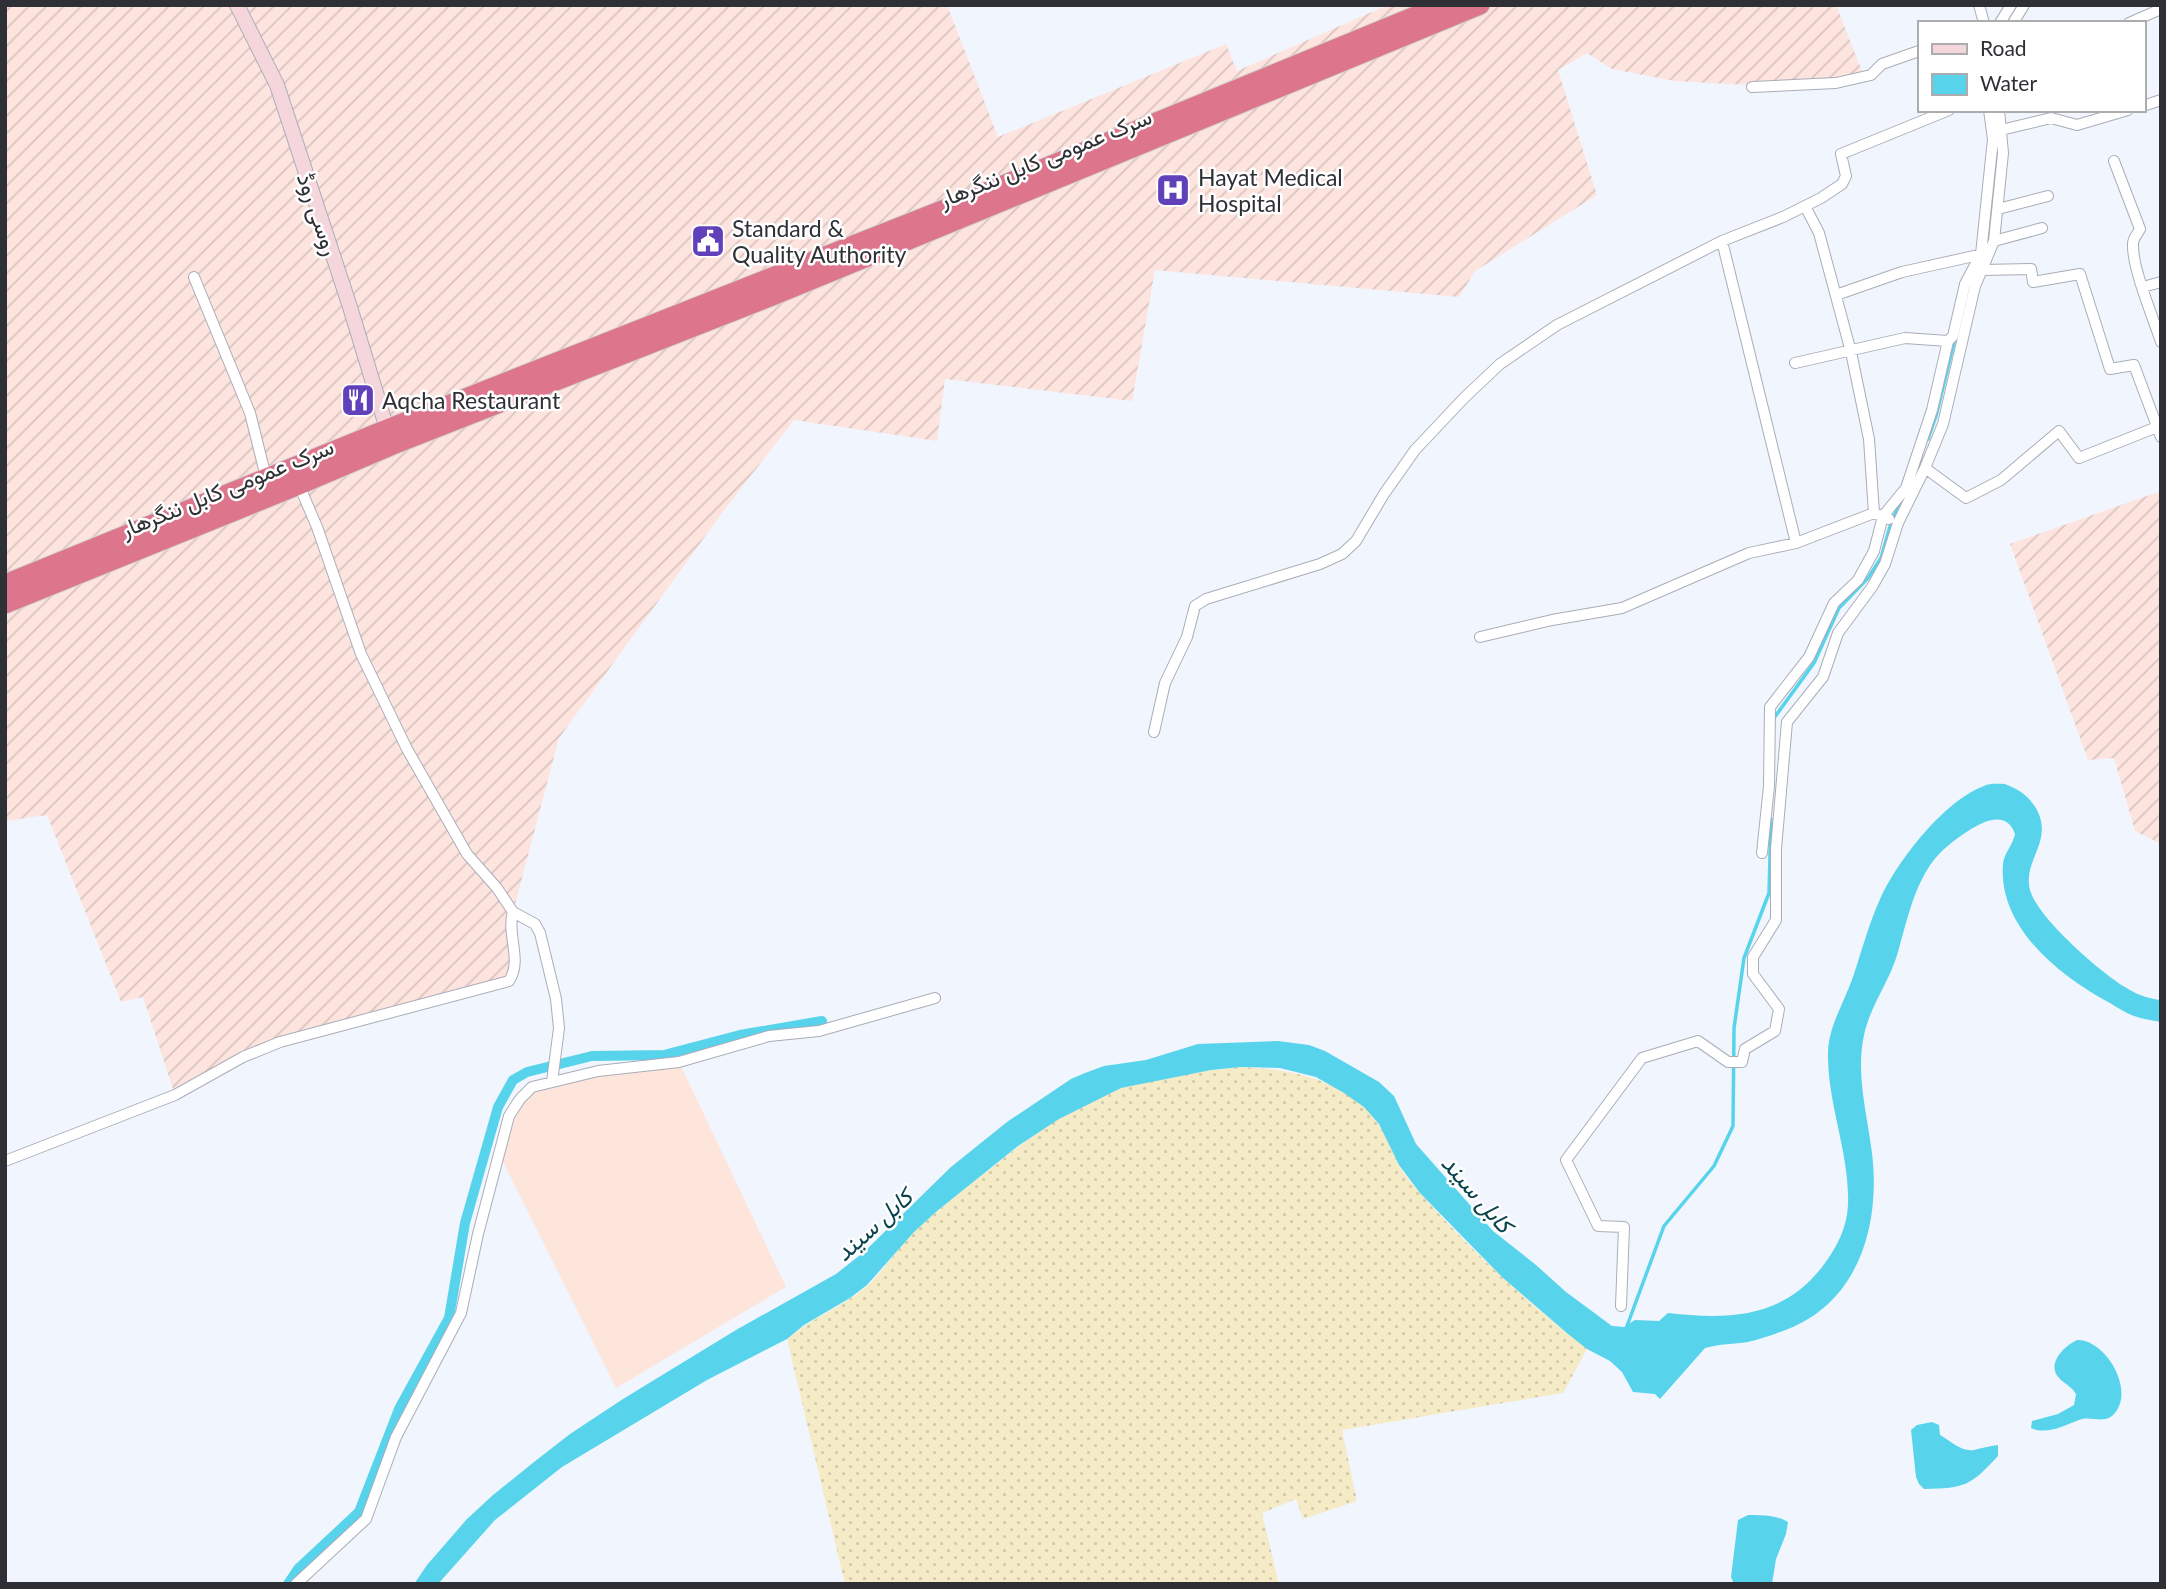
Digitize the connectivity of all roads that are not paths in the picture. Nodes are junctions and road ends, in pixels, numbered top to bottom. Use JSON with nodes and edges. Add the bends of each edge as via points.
{"nodes":[{"id":1,"x":237,"y":5,"type":"edge"},
{"id":2,"x":1442,"y":5,"type":"edge"},
{"id":3,"x":1480,"y":5,"type":"edge"},
{"id":4,"x":2011,"y":5,"type":"edge"},
{"id":5,"x":2024,"y":5,"type":"edge"},
{"id":6,"x":2161,"y":9,"type":"edge"},
{"id":7,"x":2001,"y":21,"type":"edge"},
{"id":8,"x":2014,"y":21,"type":"edge"},
{"id":9,"x":2134,"y":21,"type":"edge"},
{"id":10,"x":1918,"y":51,"type":"edge"},
{"id":11,"x":1752,"y":87,"type":"dead end"},
{"id":12,"x":1223,"y":103,"type":"junction"},
{"id":13,"x":1944,"y":112,"type":"edge"},
{"id":14,"x":1989,"y":112,"type":"edge"},
{"id":15,"x":1999,"y":112,"type":"edge"},
{"id":16,"x":2121,"y":112,"type":"edge"},
{"id":17,"x":2001,"y":130,"type":"junction"},
{"id":18,"x":2115,"y":160,"type":"dead end"},
{"id":19,"x":1048,"y":174,"type":"junction"},
{"id":20,"x":2048,"y":196,"type":"dead end"},
{"id":21,"x":1805,"y":206,"type":"junction"},
{"id":22,"x":1994,"y":208,"type":"junction"},
{"id":23,"x":2042,"y":228,"type":"dead end"},
{"id":24,"x":1991,"y":234,"type":"junction"},
{"id":25,"x":1722,"y":241,"type":"junction"},
{"id":26,"x":1985,"y":253,"type":"junction"},
{"id":27,"x":1982,"y":270,"type":"junction"},
{"id":28,"x":194,"y":277,"type":"dead end"},
{"id":29,"x":2161,"y":282,"type":"edge"},
{"id":30,"x":2143,"y":287,"type":"junction"},
{"id":31,"x":1836,"y":295,"type":"junction"},
{"id":32,"x":1948,"y":341,"type":"junction"},
{"id":33,"x":2161,"y":342,"type":"edge"},
{"id":34,"x":1850,"y":349,"type":"junction"},
{"id":35,"x":1795,"y":363,"type":"dead end"},
{"id":36,"x":387,"y":429,"type":"junction"},
{"id":37,"x":2159,"y":432,"type":"edge"},
{"id":38,"x":1925,"y":468,"type":"junction"},
{"id":39,"x":266,"y":477,"type":"junction"},
{"id":40,"x":299,"y":485,"type":"junction"},
{"id":41,"x":1878,"y":515,"type":"junction"},
{"id":42,"x":1898,"y":523,"type":"junction"},
{"id":43,"x":1796,"y":543,"type":"junction"},
{"id":44,"x":49,"y":576,"type":"junction"},
{"id":45,"x":5,"y":584,"type":"edge"},
{"id":46,"x":5,"y":604,"type":"edge"},
{"id":47,"x":1480,"y":637,"type":"dead end"},
{"id":48,"x":1154,"y":732,"type":"dead end"},
{"id":49,"x":1762,"y":853,"type":"dead end"},
{"id":50,"x":513,"y":912,"type":"junction"},
{"id":51,"x":935,"y":998,"type":"dead end"},
{"id":52,"x":552,"y":1082,"type":"junction"},
{"id":53,"x":5,"y":1161,"type":"edge"},
{"id":54,"x":1621,"y":1306,"type":"dead end"},
{"id":55,"x":296,"y":1584,"type":"edge"}],
"edges":[{"from":1,"to":36,"type":"main road","name":"روسی روڈ","via":[[277,85]]},
{"from":2,"to":12,"type":"highway","name":"سرک عمومی کابل ننگرهار"},
{"from":3,"to":12,"type":"highway","name":"سرک عمومی کابل ننگرهار"},
{"from":4,"to":7,"type":"street"},
{"from":5,"to":8,"type":"street"},
{"from":6,"to":9,"type":"street"},
{"from":10,"to":11,"type":"street","via":[[1882,64],[1860,78]]},
{"from":12,"to":19,"type":"highway","name":"سرک عمومی کابل ننگرهار"},
{"from":13,"to":21,"type":"street","via":[[1841,154],[1846,176],[1842,184]]},
{"from":14,"to":22,"type":"street"},
{"from":15,"to":17,"type":"street"},
{"from":16,"to":17,"type":"street","via":[[2077,125],[2051,118]]},
{"from":17,"to":22,"type":"street","via":[[2003,153]]},
{"from":18,"to":30,"type":"street","via":[[2140,229],[2133,244]]},
{"from":19,"to":36,"type":"highway","name":"سرک عمومی کابل ننگرهار","via":[[937,212]]},
{"from":19,"to":40,"type":"highway","name":"سرک عمومی کابل ننگرهار","via":[[775,295]]},
{"from":20,"to":22,"type":"street"},
{"from":21,"to":25,"type":"street"},
{"from":21,"to":31,"type":"street","via":[[1819,233]]},
{"from":22,"to":24,"type":"street"},
{"from":23,"to":24,"type":"street"},
{"from":24,"to":26,"type":"street"},
{"from":25,"to":43,"type":"street"},
{"from":25,"to":48,"type":"street","via":[[1557,324],[1500,365],[1415,450],[1356,541],[1342,554],[1195,606],[1165,683]]},
{"from":26,"to":27,"type":"street"},
{"from":26,"to":31,"type":"street","via":[[1902,272]]},
{"from":26,"to":32,"type":"street","via":[[1965,284]]},
{"from":27,"to":37,"type":"street","via":[[2031,269],[2033,282],[2081,275],[2110,369],[2134,365]]},
{"from":27,"to":38,"type":"street","via":[[1943,424]]},
{"from":28,"to":39,"type":"street","via":[[250,413]]},
{"from":29,"to":30,"type":"street"},
{"from":30,"to":33,"type":"street"},
{"from":31,"to":34,"type":"street"},
{"from":32,"to":34,"type":"street","via":[[1905,338]]},
{"from":32,"to":41,"type":"street","via":[[1932,410],[1906,488]]},
{"from":34,"to":35,"type":"street"},
{"from":34,"to":41,"type":"street","via":[[1869,439]]},
{"from":36,"to":39,"type":"highway","name":"سرک عمومی کابل ننگرهار"},
{"from":37,"to":38,"type":"street","via":[[2079,458],[2059,431],[2001,480],[1966,498]]},
{"from":38,"to":42,"type":"street"},
{"from":39,"to":44,"type":"highway","name":"سرک عمومی کابل ننگرهار"},
{"from":40,"to":44,"type":"highway","name":"سرک عمومی کابل ننگرهار"},
{"from":40,"to":50,"type":"street","via":[[361,654],[395,724],[467,854]]},
{"from":41,"to":42,"type":"street"},
{"from":41,"to":43,"type":"street"},
{"from":41,"to":49,"type":"street","via":[[1874,551],[1858,580],[1834,603],[1809,657],[1770,707]]},
{"from":42,"to":54,"type":"street","via":[[1885,564],[1838,633],[1823,677],[1787,722],[1776,849],[1776,920],[1753,957],[1753,974],[1779,1009],[1775,1031],[1745,1049],[1742,1062],[1728,1062],[1698,1041],[1642,1058],[1566,1160],[1598,1226],[1624,1227]]},
{"from":43,"to":47,"type":"street","via":[[1749,553],[1622,608]]},
{"from":44,"to":45,"type":"highway","name":"سرک عمومی کابل ننگرهار"},
{"from":44,"to":46,"type":"highway","name":"سرک عمومی کابل ننگرهار"},
{"from":50,"to":52,"type":"street","via":[[526,917],[540,933],[556,999],[559,1028]]},
{"from":50,"to":53,"type":"street","via":[[516,950],[509,981],[280,1042],[175,1094]]},
{"from":51,"to":52,"type":"street","via":[[819,1031],[769,1037],[679,1062],[598,1071]]},
{"from":52,"to":55,"type":"street","via":[[532,1087],[509,1116],[461,1313],[396,1437],[366,1519]]}]}
